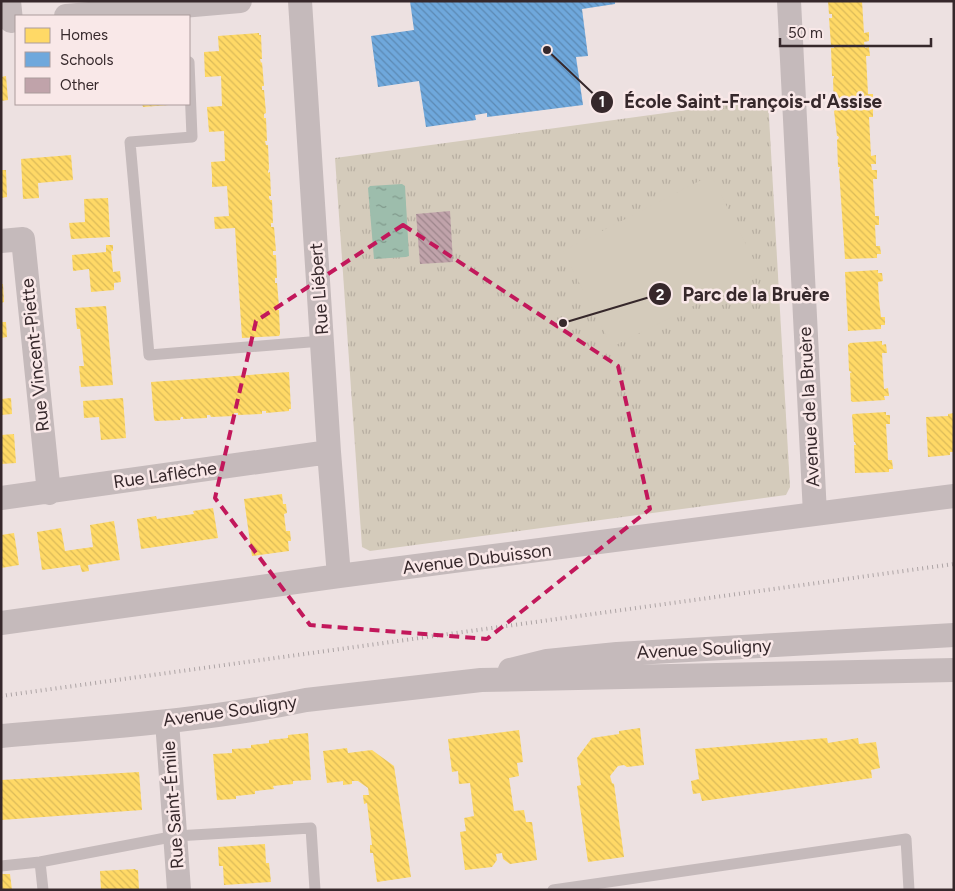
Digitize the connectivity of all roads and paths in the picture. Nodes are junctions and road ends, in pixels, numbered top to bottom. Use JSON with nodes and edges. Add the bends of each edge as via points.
{"nodes":[{"id":1,"x":240,"y":1,"type":"edge"},
{"id":2,"x":300,"y":1,"type":"edge"},
{"id":3,"x":789,"y":1,"type":"edge"},
{"id":4,"x":186,"y":11,"type":"edge"},
{"id":5,"x":90,"y":15,"type":"edge"},
{"id":6,"x":190,"y":87,"type":"edge"},
{"id":7,"x":1,"y":241,"type":"edge"},
{"id":8,"x":322,"y":341,"type":"junction"},
{"id":9,"x":329,"y":452,"type":"junction"},
{"id":10,"x":49,"y":492,"type":"junction"},
{"id":11,"x":954,"y":496,"type":"edge"},
{"id":12,"x":1,"y":498,"type":"edge"},
{"id":13,"x":815,"y":514,"type":"junction"},
{"id":14,"x":339,"y":576,"type":"junction"},
{"id":15,"x":1,"y":623,"type":"edge"},
{"id":16,"x":954,"y":635,"type":"edge"},
{"id":17,"x":954,"y":670,"type":"edge"},
{"id":18,"x":458,"y":682,"type":"junction"},
{"id":19,"x":167,"y":721,"type":"junction"},
{"id":20,"x":1,"y":736,"type":"edge"},
{"id":21,"x":176,"y":836,"type":"junction"},
{"id":22,"x":40,"y":862,"type":"junction"},
{"id":23,"x":1,"y":866,"type":"edge"},
{"id":24,"x":43,"y":890,"type":"edge"},
{"id":25,"x":178,"y":890,"type":"edge"},
{"id":26,"x":315,"y":890,"type":"edge"},
{"id":27,"x":554,"y":890,"type":"edge"},
{"id":28,"x":909,"y":890,"type":"edge"}],
"edges":[{"from":1,"to":4,"type":"street"},
{"from":2,"to":8,"type":"street","name":"Rue Liébert"},
{"from":3,"to":13,"type":"street","name":"Avenue de la Bruère"},
{"from":4,"to":5,"type":"street"},
{"from":6,"to":8,"type":"lane","via":[[192,137],[130,142],[149,355]]},
{"from":7,"to":10,"type":"street","name":"Rue Vincent-Piette","via":[[23,239]]},
{"from":8,"to":9,"type":"street","name":"Rue Liébert"},
{"from":9,"to":10,"type":"street","name":"Rue Laflèche"},
{"from":9,"to":14,"type":"street","name":"Rue Liébert"},
{"from":10,"to":12,"type":"street","name":"Rue Laflèche"},
{"from":11,"to":13,"type":"street","name":"Avenue Dubuisson"},
{"from":13,"to":14,"type":"street","name":"Avenue Dubuisson"},
{"from":14,"to":15,"type":"street","name":"Avenue Dubuisson"},
{"from":16,"to":18,"type":"street","name":"Avenue Souligny","via":[[616,654],[547,661]]},
{"from":17,"to":18,"type":"street","name":"Avenue Souligny"},
{"from":18,"to":19,"type":"street","name":"Avenue Souligny"},
{"from":19,"to":20,"type":"street","name":"Avenue Souligny"},
{"from":19,"to":21,"type":"street","name":"Rue Saint-Émile"},
{"from":21,"to":22,"type":"lane"},
{"from":21,"to":25,"type":"street","name":"Rue Saint-Émile"},
{"from":21,"to":26,"type":"lane","via":[[311,828]]},
{"from":22,"to":23,"type":"lane"},
{"from":22,"to":24,"type":"lane"},
{"from":27,"to":28,"type":"lane","via":[[906,839]]}]}
